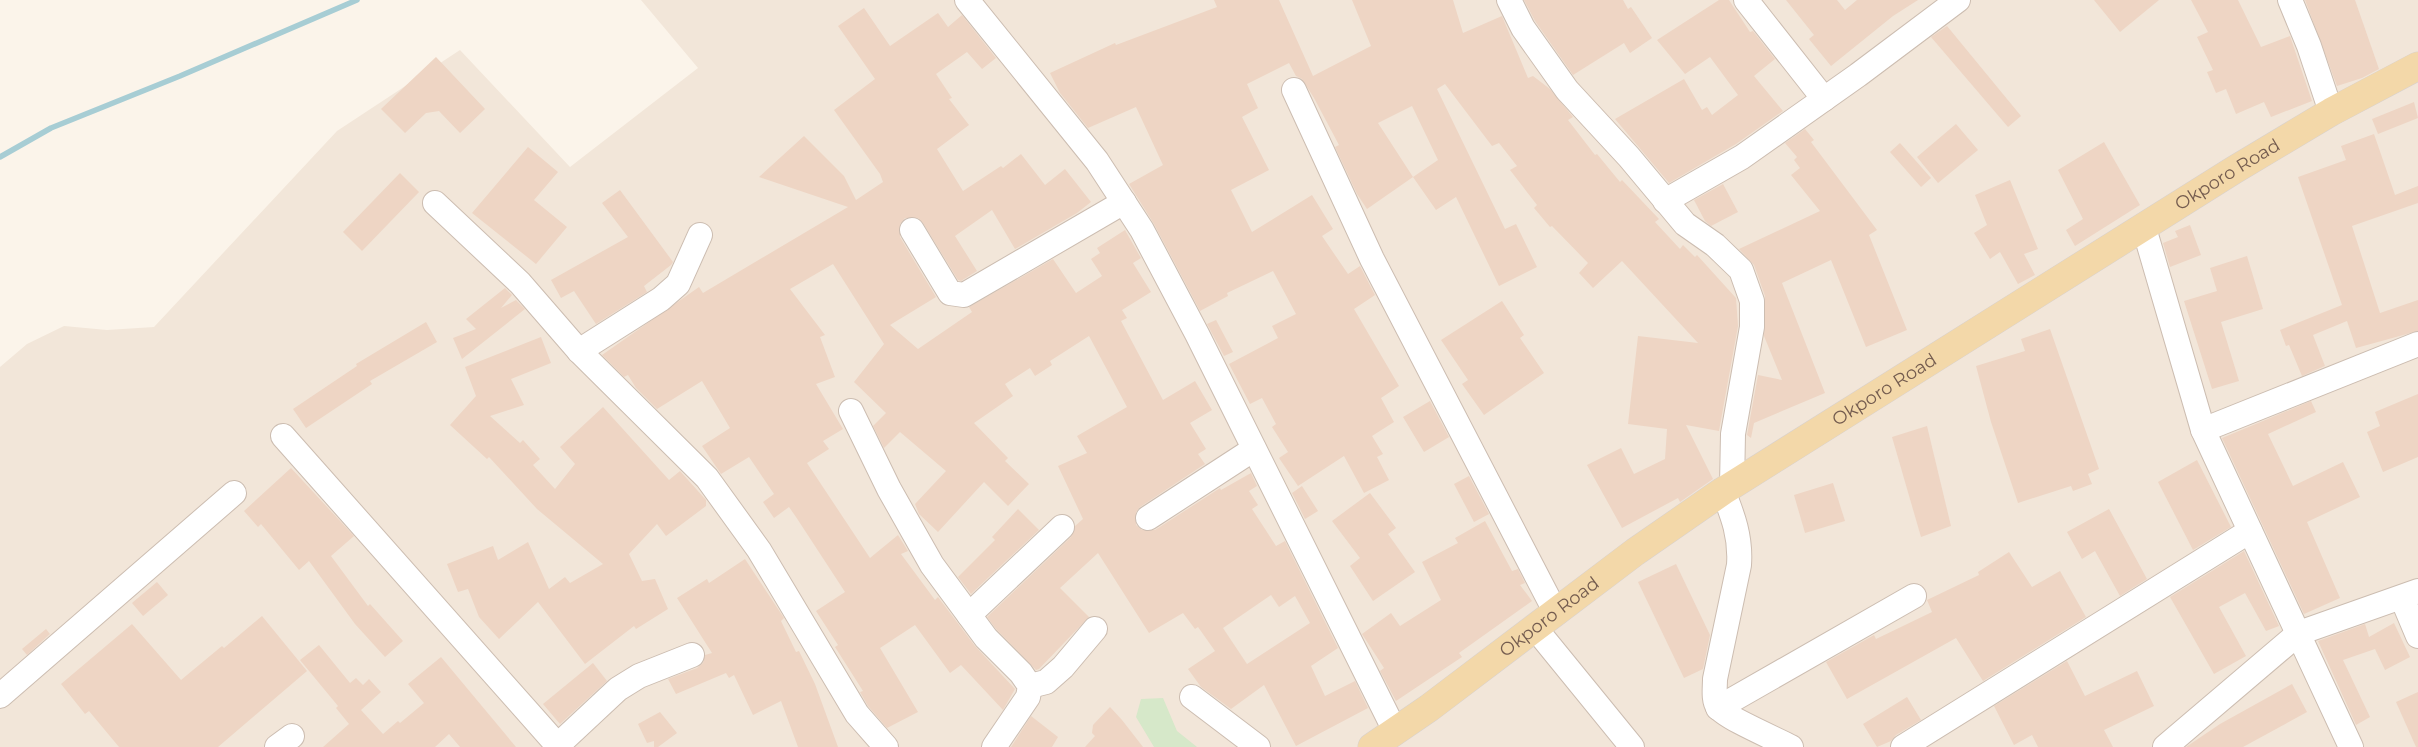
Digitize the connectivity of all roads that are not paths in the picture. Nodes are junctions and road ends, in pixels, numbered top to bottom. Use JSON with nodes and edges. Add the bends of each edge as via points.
{"nodes":[{"id":1,"x":967,"y":0,"type":"edge"},
{"id":2,"x":1509,"y":0,"type":"edge"},
{"id":3,"x":1746,"y":0,"type":"edge"},
{"id":4,"x":1958,"y":0,"type":"edge"},
{"id":5,"x":2290,"y":0,"type":"edge"},
{"id":6,"x":2418,"y":66,"type":"edge"},
{"id":7,"x":1294,"y":90,"type":"dead end"},
{"id":8,"x":1824,"y":99,"type":"junction"},
{"id":9,"x":2330,"y":112,"type":"junction"},
{"id":10,"x":1665,"y":201,"type":"junction"},
{"id":11,"x":1124,"y":202,"type":"junction"},
{"id":12,"x":436,"y":203,"type":"dead end"},
{"id":13,"x":2144,"y":228,"type":"junction"},
{"id":14,"x":912,"y":230,"type":"dead end"},
{"id":15,"x":700,"y":235,"type":"dead end"},
{"id":16,"x":2418,"y":344,"type":"edge"},
{"id":17,"x":579,"y":351,"type":"junction"},
{"id":18,"x":851,"y":411,"type":"dead end"},
{"id":19,"x":2203,"y":430,"type":"junction"},
{"id":20,"x":283,"y":436,"type":"dead end"},
{"id":21,"x":1254,"y":449,"type":"junction"},
{"id":22,"x":1727,"y":488,"type":"junction"},
{"id":23,"x":234,"y":493,"type":"dead end"},
{"id":24,"x":1148,"y":518,"type":"dead end"},
{"id":25,"x":1062,"y":527,"type":"dead end"},
{"id":26,"x":2250,"y":532,"type":"junction"},
{"id":27,"x":2410,"y":594,"type":"edge"},
{"id":28,"x":1914,"y":596,"type":"dead end"},
{"id":29,"x":969,"y":614,"type":"junction"},
{"id":30,"x":1545,"y":620,"type":"junction"},
{"id":31,"x":1095,"y":629,"type":"dead end"},
{"id":32,"x":2300,"y":633,"type":"junction"},
{"id":33,"x":2418,"y":636,"type":"edge"},
{"id":34,"x":692,"y":655,"type":"dead end"},
{"id":35,"x":1030,"y":686,"type":"junction"},
{"id":36,"x":0,"y":696,"type":"edge"},
{"id":37,"x":1192,"y":697,"type":"dead end"},
{"id":38,"x":1718,"y":708,"type":"junction"},
{"id":39,"x":1395,"y":731,"type":"junction"},
{"id":40,"x":558,"y":746,"type":"edge"},
{"id":41,"x":886,"y":747,"type":"edge"},
{"id":42,"x":994,"y":747,"type":"edge"},
{"id":43,"x":1258,"y":747,"type":"edge"},
{"id":44,"x":1372,"y":747,"type":"edge"},
{"id":45,"x":1632,"y":747,"type":"edge"},
{"id":46,"x":1791,"y":747,"type":"edge"},
{"id":47,"x":1903,"y":747,"type":"edge"},
{"id":48,"x":2165,"y":747,"type":"edge"},
{"id":49,"x":2352,"y":747,"type":"edge"}],
"edges":[{"from":1,"to":11,"type":"street","via":[[1097,161]]},
{"from":2,"to":10,"type":"street","via":[[1522,28],[1567,90]]},
{"from":3,"to":8,"type":"street"},
{"from":4,"to":8,"type":"street"},
{"from":5,"to":9,"type":"street"},
{"from":6,"to":9,"type":"main road","name":"Okporo Road"},
{"from":7,"to":30,"type":"street"},
{"from":8,"to":10,"type":"street","via":[[1742,157]]},
{"from":9,"to":13,"type":"main road","name":"Okporo Road"},
{"from":10,"to":22,"type":"street","via":[[1685,224],[1715,245],[1741,270],[1752,301],[1752,327]]},
{"from":11,"to":14,"type":"street","via":[[964,295],[950,293]]},
{"from":11,"to":21,"type":"street","via":[[1197,334]]},
{"from":12,"to":17,"type":"street","via":[[520,283]]},
{"from":13,"to":19,"type":"street"},
{"from":13,"to":22,"type":"main road","name":"Okporo Road"},
{"from":15,"to":17,"type":"street","via":[[678,284],[661,299]]},
{"from":16,"to":19,"type":"street"},
{"from":17,"to":41,"type":"street","via":[[707,478],[760,550],[857,714]]},
{"from":18,"to":29,"type":"street","via":[[932,565]]},
{"from":19,"to":26,"type":"street"},
{"from":20,"to":40,"type":"street"},
{"from":21,"to":24,"type":"street"},
{"from":21,"to":39,"type":"street"},
{"from":22,"to":30,"type":"main road","name":"Okporo Road"},
{"from":22,"to":38,"type":"street","via":[[1740,549],[1715,679]]},
{"from":23,"to":36,"type":"street"},
{"from":25,"to":29,"type":"street"},
{"from":26,"to":32,"type":"street"},
{"from":26,"to":47,"type":"street"},
{"from":27,"to":32,"type":"street"},
{"from":27,"to":33,"type":"street"},
{"from":28,"to":38,"type":"street"},
{"from":29,"to":35,"type":"street","via":[[986,638]]},
{"from":30,"to":39,"type":"main road","name":"Okporo Road"},
{"from":30,"to":45,"type":"street"},
{"from":31,"to":35,"type":"street","via":[[1046,682]]},
{"from":32,"to":48,"type":"street"},
{"from":32,"to":49,"type":"street"},
{"from":34,"to":40,"type":"street","via":[[639,676],[618,689]]},
{"from":35,"to":42,"type":"street","via":[[1028,697]]},
{"from":37,"to":43,"type":"street"},
{"from":38,"to":46,"type":"street"},
{"from":39,"to":44,"type":"main road","name":"Okporo Road"}]}
